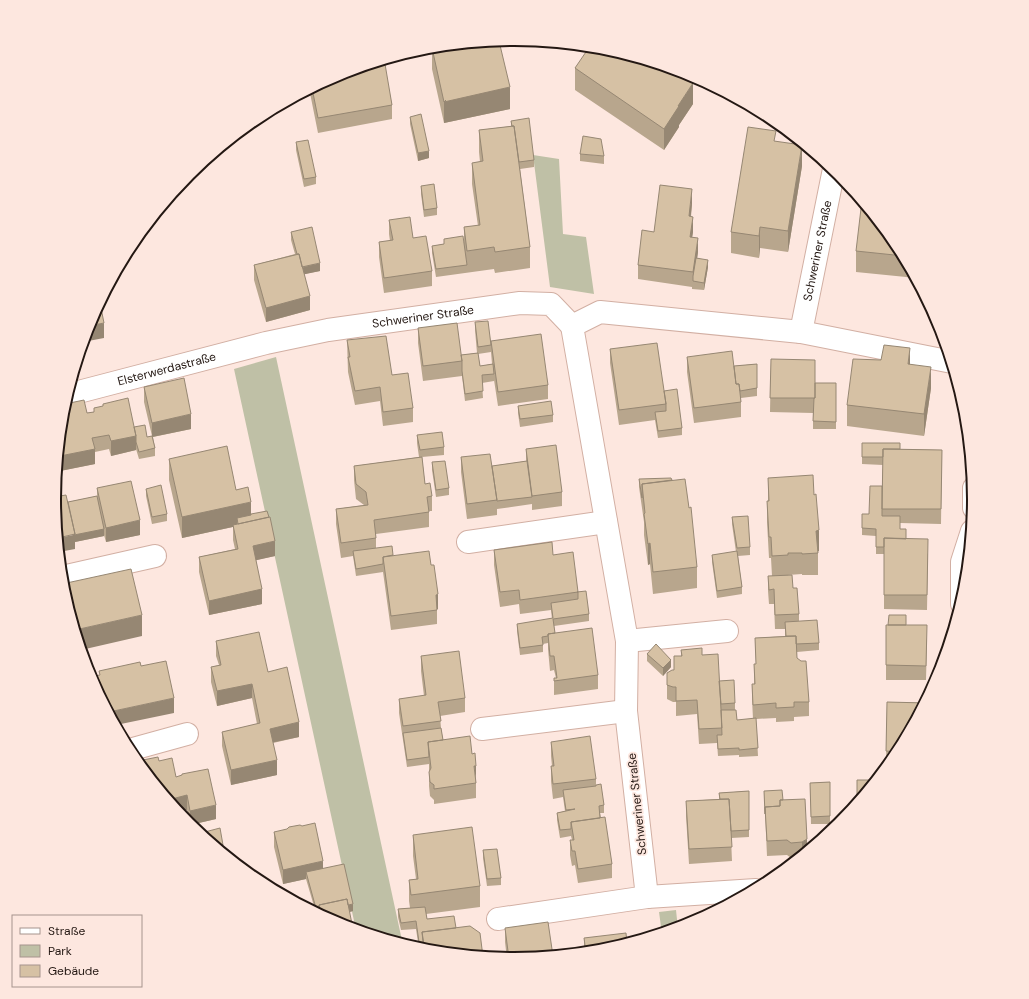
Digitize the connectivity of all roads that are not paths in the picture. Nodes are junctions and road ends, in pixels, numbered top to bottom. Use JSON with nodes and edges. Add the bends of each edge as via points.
{"nodes":[{"id":1,"x":833,"y":177,"type":"edge"},
{"id":2,"x":572,"y":326,"type":"junction"},
{"id":3,"x":802,"y":332,"type":"junction"},
{"id":4,"x":266,"y":343,"type":"joint"},
{"id":5,"x":946,"y":361,"type":"edge"},
{"id":6,"x":74,"y":393,"type":"edge"},
{"id":7,"x":606,"y":522,"type":"junction"},
{"id":8,"x":468,"y":542,"type":"dead end"},
{"id":9,"x":964,"y":554,"type":"edge"},
{"id":10,"x":155,"y":556,"type":"dead end"},
{"id":11,"x":962,"y":571,"type":"edge"},
{"id":12,"x":68,"y":576,"type":"edge"},
{"id":13,"x":727,"y":632,"type":"dead end"},
{"id":14,"x":627,"y":640,"type":"junction"},
{"id":15,"x":626,"y":711,"type":"junction"},
{"id":16,"x":482,"y":729,"type":"dead end"},
{"id":17,"x":187,"y":734,"type":"dead end"},
{"id":18,"x":135,"y":748,"type":"edge"},
{"id":19,"x":743,"y":891,"type":"edge"},
{"id":20,"x":647,"y":896,"type":"junction"},
{"id":21,"x":498,"y":919,"type":"dead end"}],
"edges":[{"from":1,"to":3,"type":"street","name":"Schweriner Straße"},
{"from":2,"to":3,"type":"street","via":[[600,312]]},
{"from":2,"to":4,"type":"street","name":"Schweriner Straße","via":[[551,304],[520,303],[328,330]]},
{"from":2,"to":7,"type":"street","name":"Schweriner Straße"},
{"from":3,"to":5,"type":"street"},
{"from":4,"to":6,"type":"street","name":"Elsterwerdastraße"},
{"from":7,"to":8,"type":"street"},
{"from":7,"to":14,"type":"street","name":"Schweriner Straße"},
{"from":9,"to":11,"type":"street"},
{"from":10,"to":12,"type":"street"},
{"from":13,"to":14,"type":"street"},
{"from":14,"to":15,"type":"street","name":"Schweriner Straße"},
{"from":15,"to":16,"type":"street"},
{"from":15,"to":20,"type":"street","name":"Schweriner Straße"},
{"from":17,"to":18,"type":"street"},
{"from":19,"to":20,"type":"street"},
{"from":20,"to":21,"type":"street"}]}
